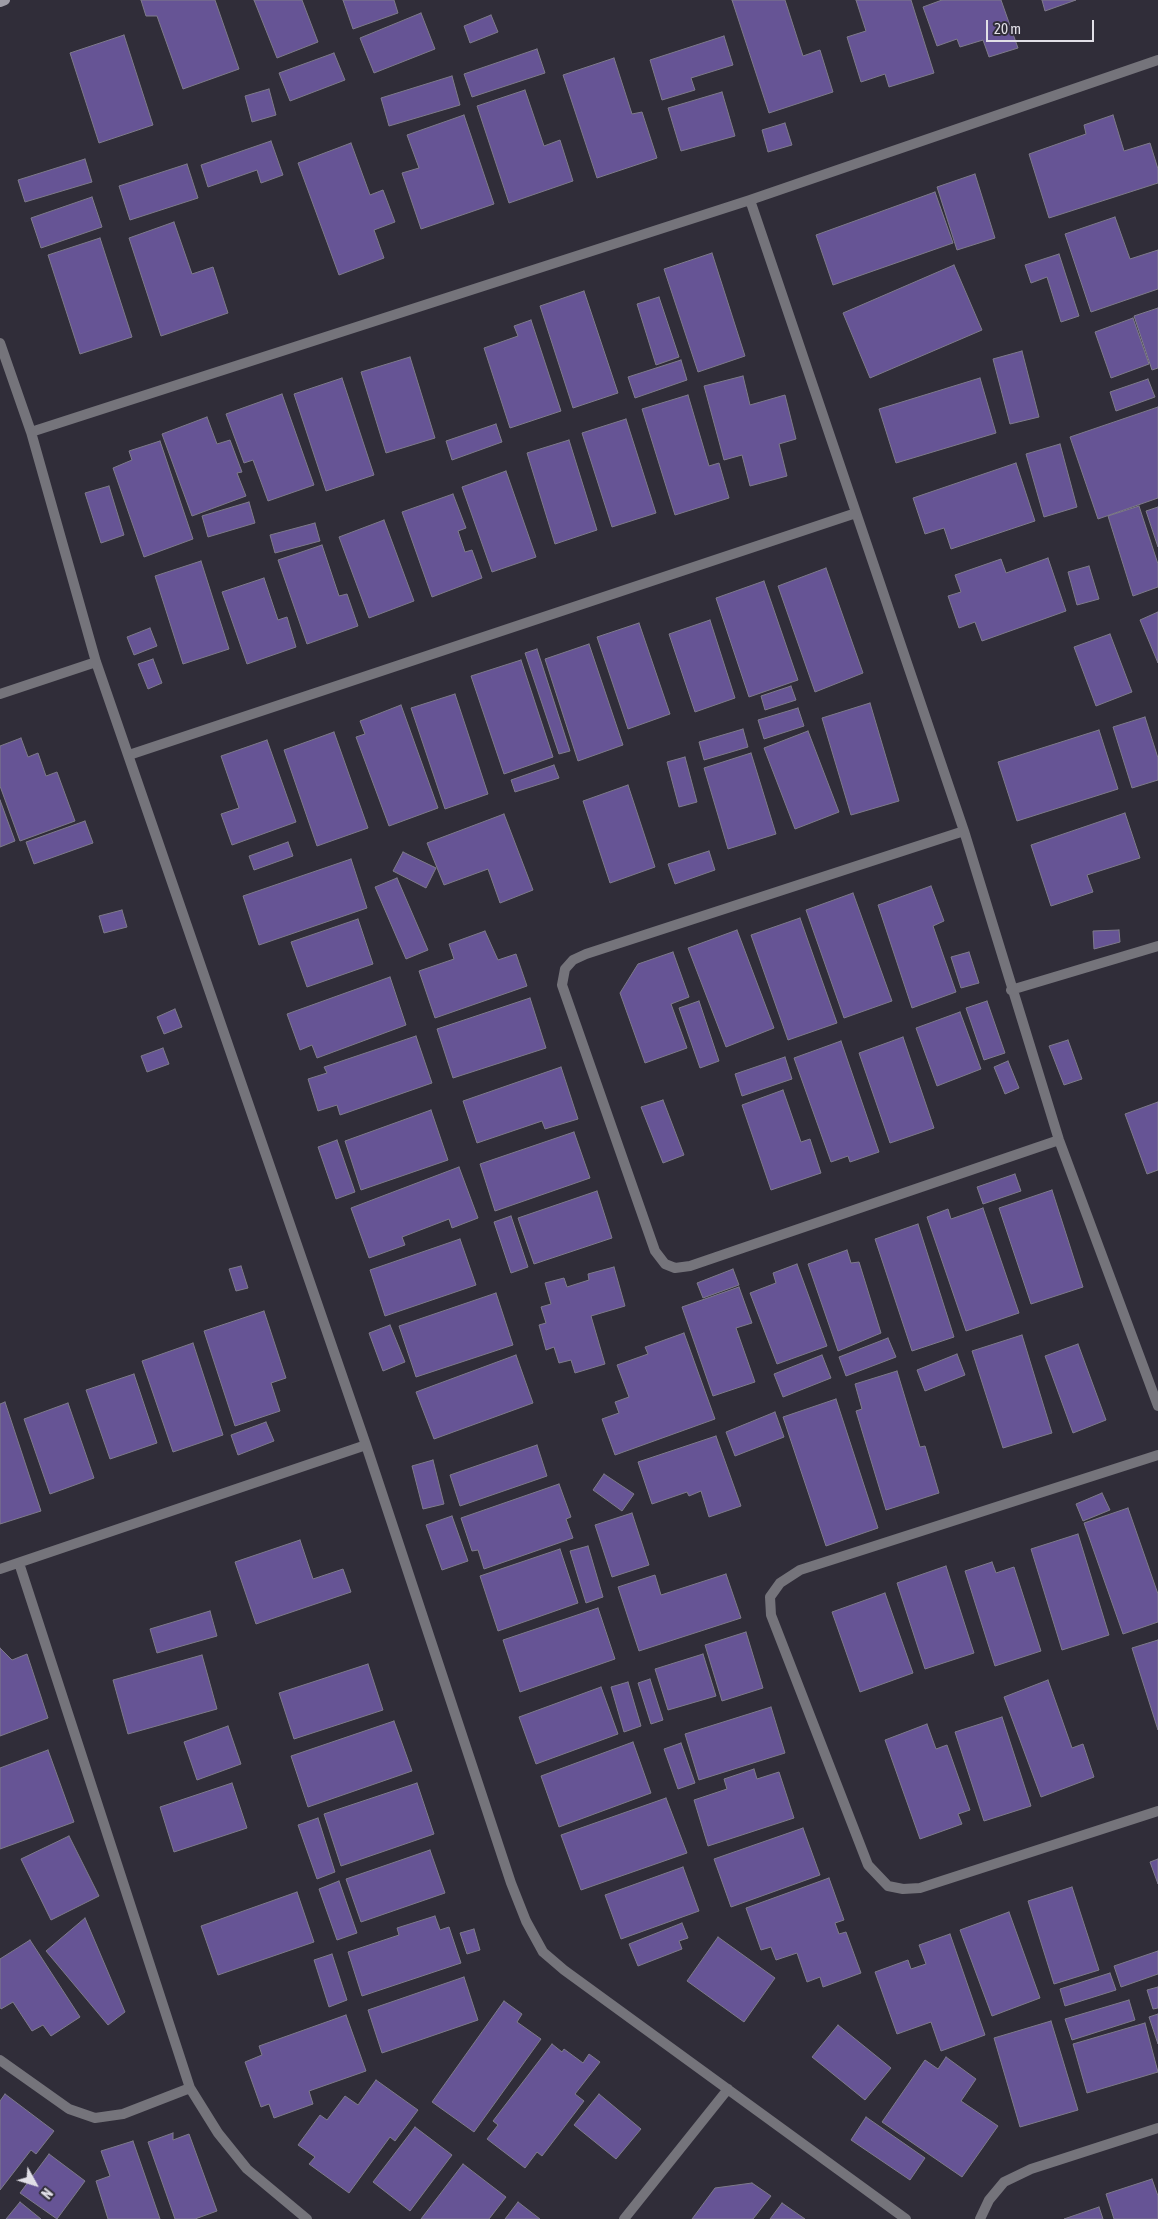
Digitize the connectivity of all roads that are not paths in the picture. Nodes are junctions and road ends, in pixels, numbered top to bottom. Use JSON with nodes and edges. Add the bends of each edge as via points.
{"nodes":[{"id":1,"x":4,"y":0,"type":"edge"},
{"id":2,"x":0,"y":2,"type":"edge"},
{"id":3,"x":1158,"y":60,"type":"edge"},
{"id":4,"x":750,"y":200,"type":"junction"},
{"id":5,"x":0,"y":343,"type":"edge"},
{"id":6,"x":31,"y":432,"type":"junction"},
{"id":7,"x":856,"y":513,"type":"junction"},
{"id":8,"x":96,"y":662,"type":"junction"},
{"id":9,"x":0,"y":694,"type":"edge"},
{"id":10,"x":129,"y":755,"type":"junction"},
{"id":11,"x":964,"y":830,"type":"junction"},
{"id":12,"x":1158,"y":946,"type":"edge"},
{"id":13,"x":1011,"y":990,"type":"junction"},
{"id":14,"x":1059,"y":1140,"type":"junction"},
{"id":15,"x":1158,"y":1406,"type":"edge"},
{"id":16,"x":366,"y":1445,"type":"junction"},
{"id":17,"x":1158,"y":1455,"type":"edge"},
{"id":18,"x":19,"y":1563,"type":"junction"},
{"id":19,"x":0,"y":1569,"type":"edge"},
{"id":20,"x":1158,"y":1811,"type":"edge"},
{"id":21,"x":0,"y":2060,"type":"edge"},
{"id":22,"x":190,"y":2088,"type":"junction"},
{"id":23,"x":728,"y":2089,"type":"junction"},
{"id":24,"x":1158,"y":2128,"type":"edge"},
{"id":25,"x":307,"y":2219,"type":"edge"},
{"id":26,"x":624,"y":2219,"type":"edge"},
{"id":27,"x":906,"y":2219,"type":"edge"},
{"id":28,"x":980,"y":2219,"type":"edge"}],
"edges":[{"from":1,"to":2,"type":"street"},
{"from":3,"to":4,"type":"street"},
{"from":4,"to":6,"type":"street"},
{"from":4,"to":7,"type":"street"},
{"from":5,"to":6,"type":"street"},
{"from":6,"to":8,"type":"street"},
{"from":7,"to":10,"type":"street"},
{"from":7,"to":11,"type":"street"},
{"from":8,"to":9,"type":"street"},
{"from":8,"to":10,"type":"street"},
{"from":10,"to":16,"type":"street"},
{"from":11,"to":13,"type":"street"},
{"from":11,"to":14,"type":"street","via":[[586,954],[572,960],[564,969],[562,984],[655,1251],[665,1264],[676,1268],[690,1266]]},
{"from":12,"to":13,"type":"street"},
{"from":13,"to":14,"type":"street"},
{"from":14,"to":15,"type":"street"},
{"from":16,"to":18,"type":"street"},
{"from":16,"to":23,"type":"street","via":[[526,1922],[543,1952],[564,1970]]},
{"from":17,"to":20,"type":"street","via":[[800,1570],[780,1583],[770,1598],[771,1615],[868,1865],[888,1886],[920,1888]]},
{"from":18,"to":19,"type":"street"},
{"from":18,"to":22,"type":"street"},
{"from":21,"to":22,"type":"street","via":[[70,2109],[95,2118],[123,2114]]},
{"from":22,"to":25,"type":"street","via":[[218,2133],[247,2169]]},
{"from":23,"to":26,"type":"street"},
{"from":23,"to":27,"type":"street"},
{"from":24,"to":28,"type":"street","via":[[1031,2169],[1004,2182],[989,2200]]}]}
